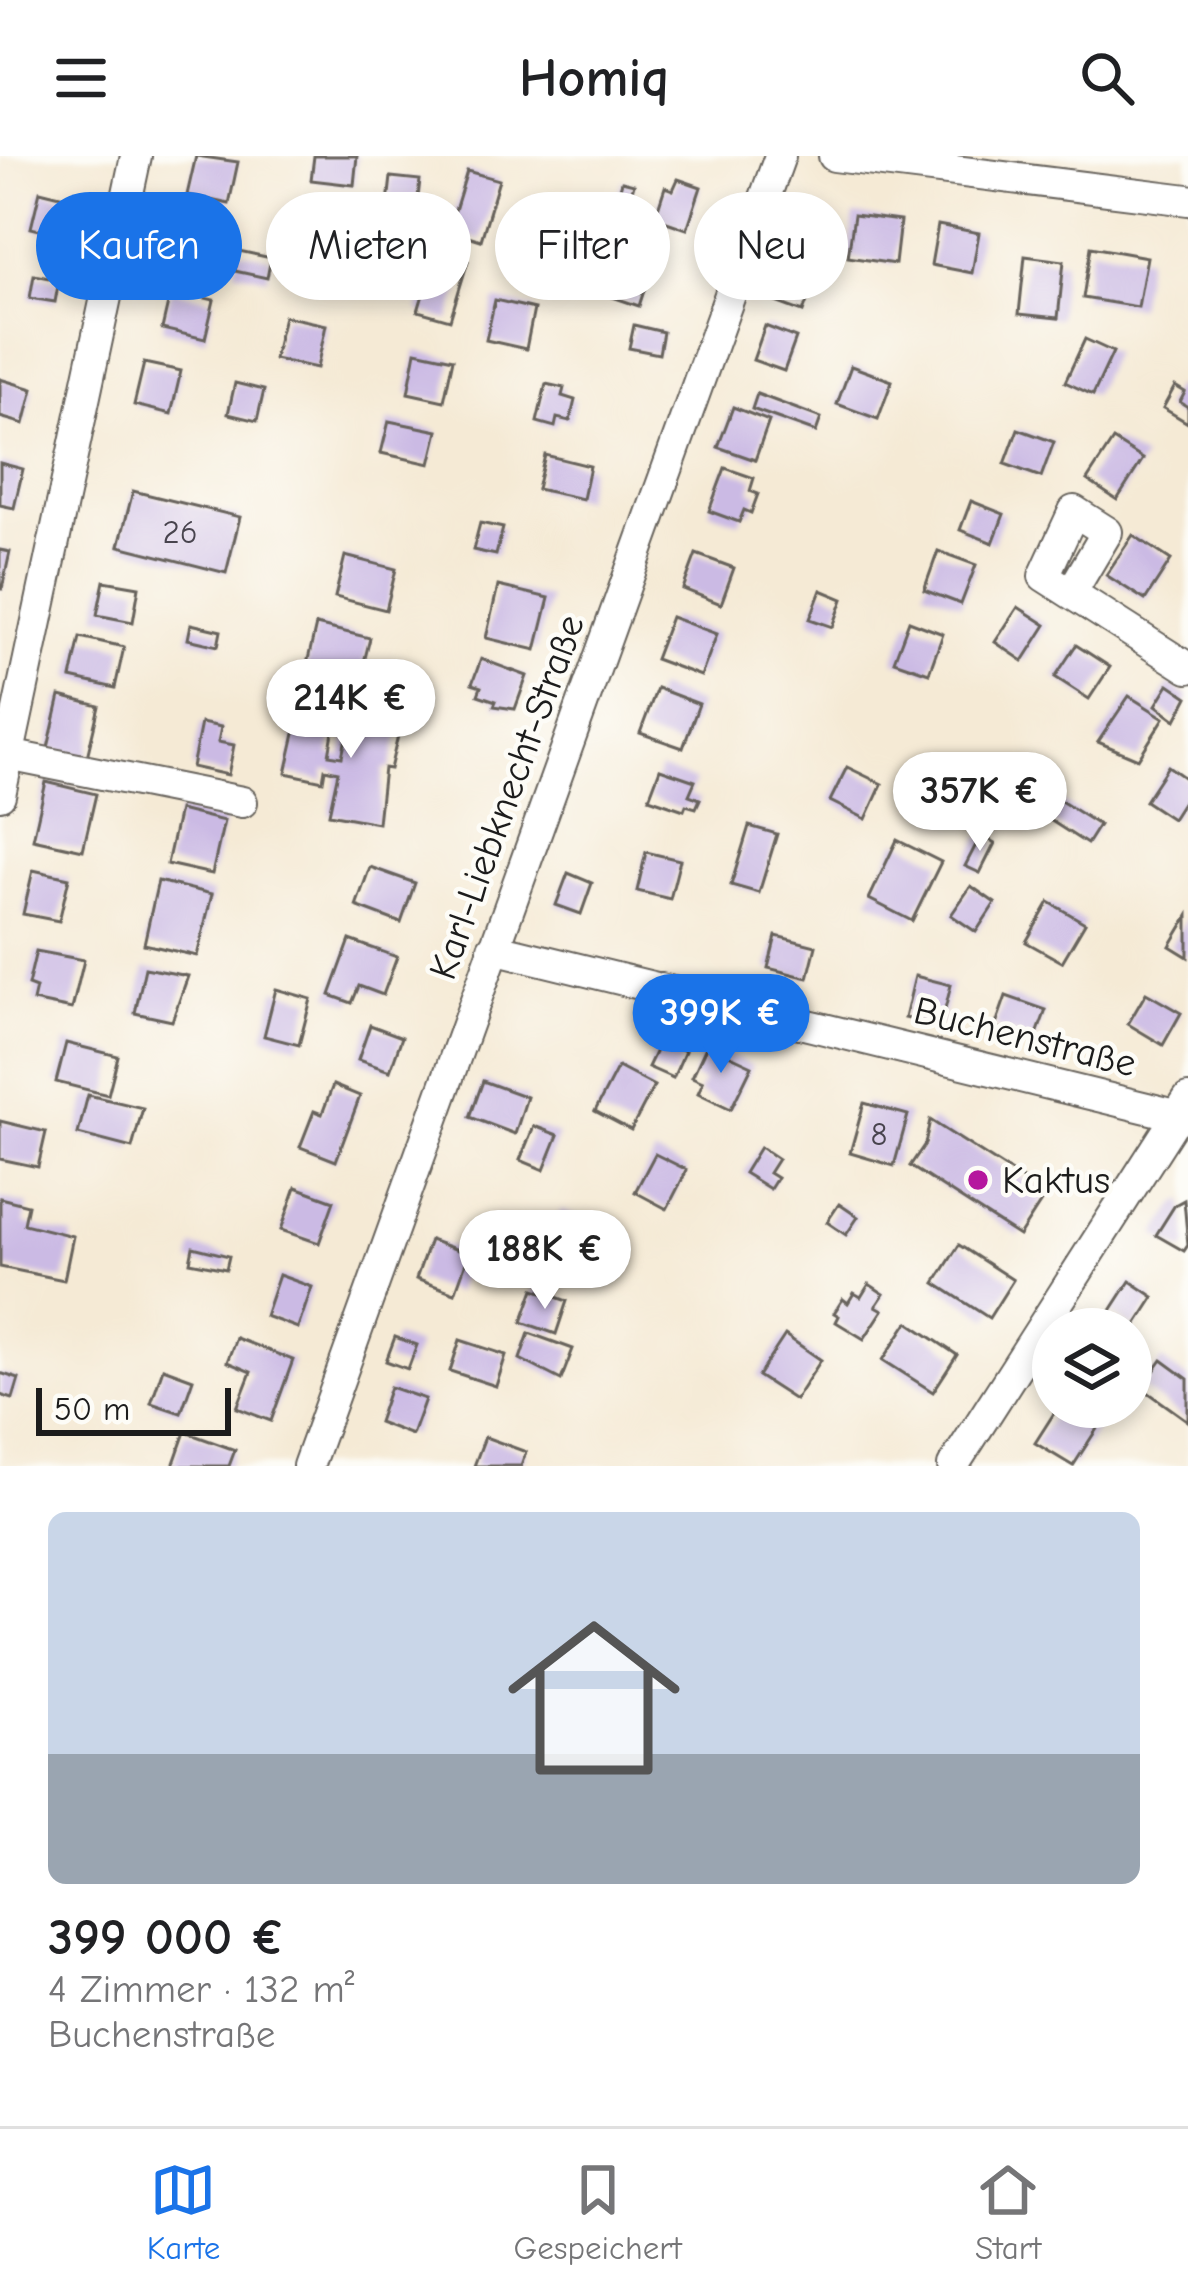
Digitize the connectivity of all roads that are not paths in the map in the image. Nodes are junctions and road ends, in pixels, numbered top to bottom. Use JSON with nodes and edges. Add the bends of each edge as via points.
{"nodes":[{"id":1,"x":136,"y":156,"type":"edge"},
{"id":2,"x":780,"y":156,"type":"edge"},
{"id":3,"x":834,"y":156,"type":"edge"},
{"id":4,"x":1188,"y":200,"type":"edge"},
{"id":5,"x":1071,"y":592,"type":"dead end"},
{"id":6,"x":1188,"y":668,"type":"edge"},
{"id":7,"x":8,"y":755,"type":"junction"},
{"id":8,"x":0,"y":795,"type":"edge"},
{"id":9,"x":242,"y":802,"type":"dead end"},
{"id":10,"x":493,"y":948,"type":"junction"},
{"id":11,"x":1184,"y":1110,"type":"edge"},
{"id":12,"x":308,"y":1466,"type":"edge"},
{"id":13,"x":953,"y":1466,"type":"edge"}],
"edges":[{"from":1,"to":7,"type":"street"},
{"from":2,"to":10,"type":"street","name":"Karl-Liebknecht-Straße"},
{"from":3,"to":4,"type":"street"},
{"from":5,"to":6,"type":"street"},
{"from":7,"to":8,"type":"street"},
{"from":7,"to":9,"type":"street"},
{"from":10,"to":11,"type":"street","name":"Buchenstraße"},
{"from":10,"to":12,"type":"street","name":"Karl-Liebknecht-Straße"},
{"from":11,"to":13,"type":"street"}]}
